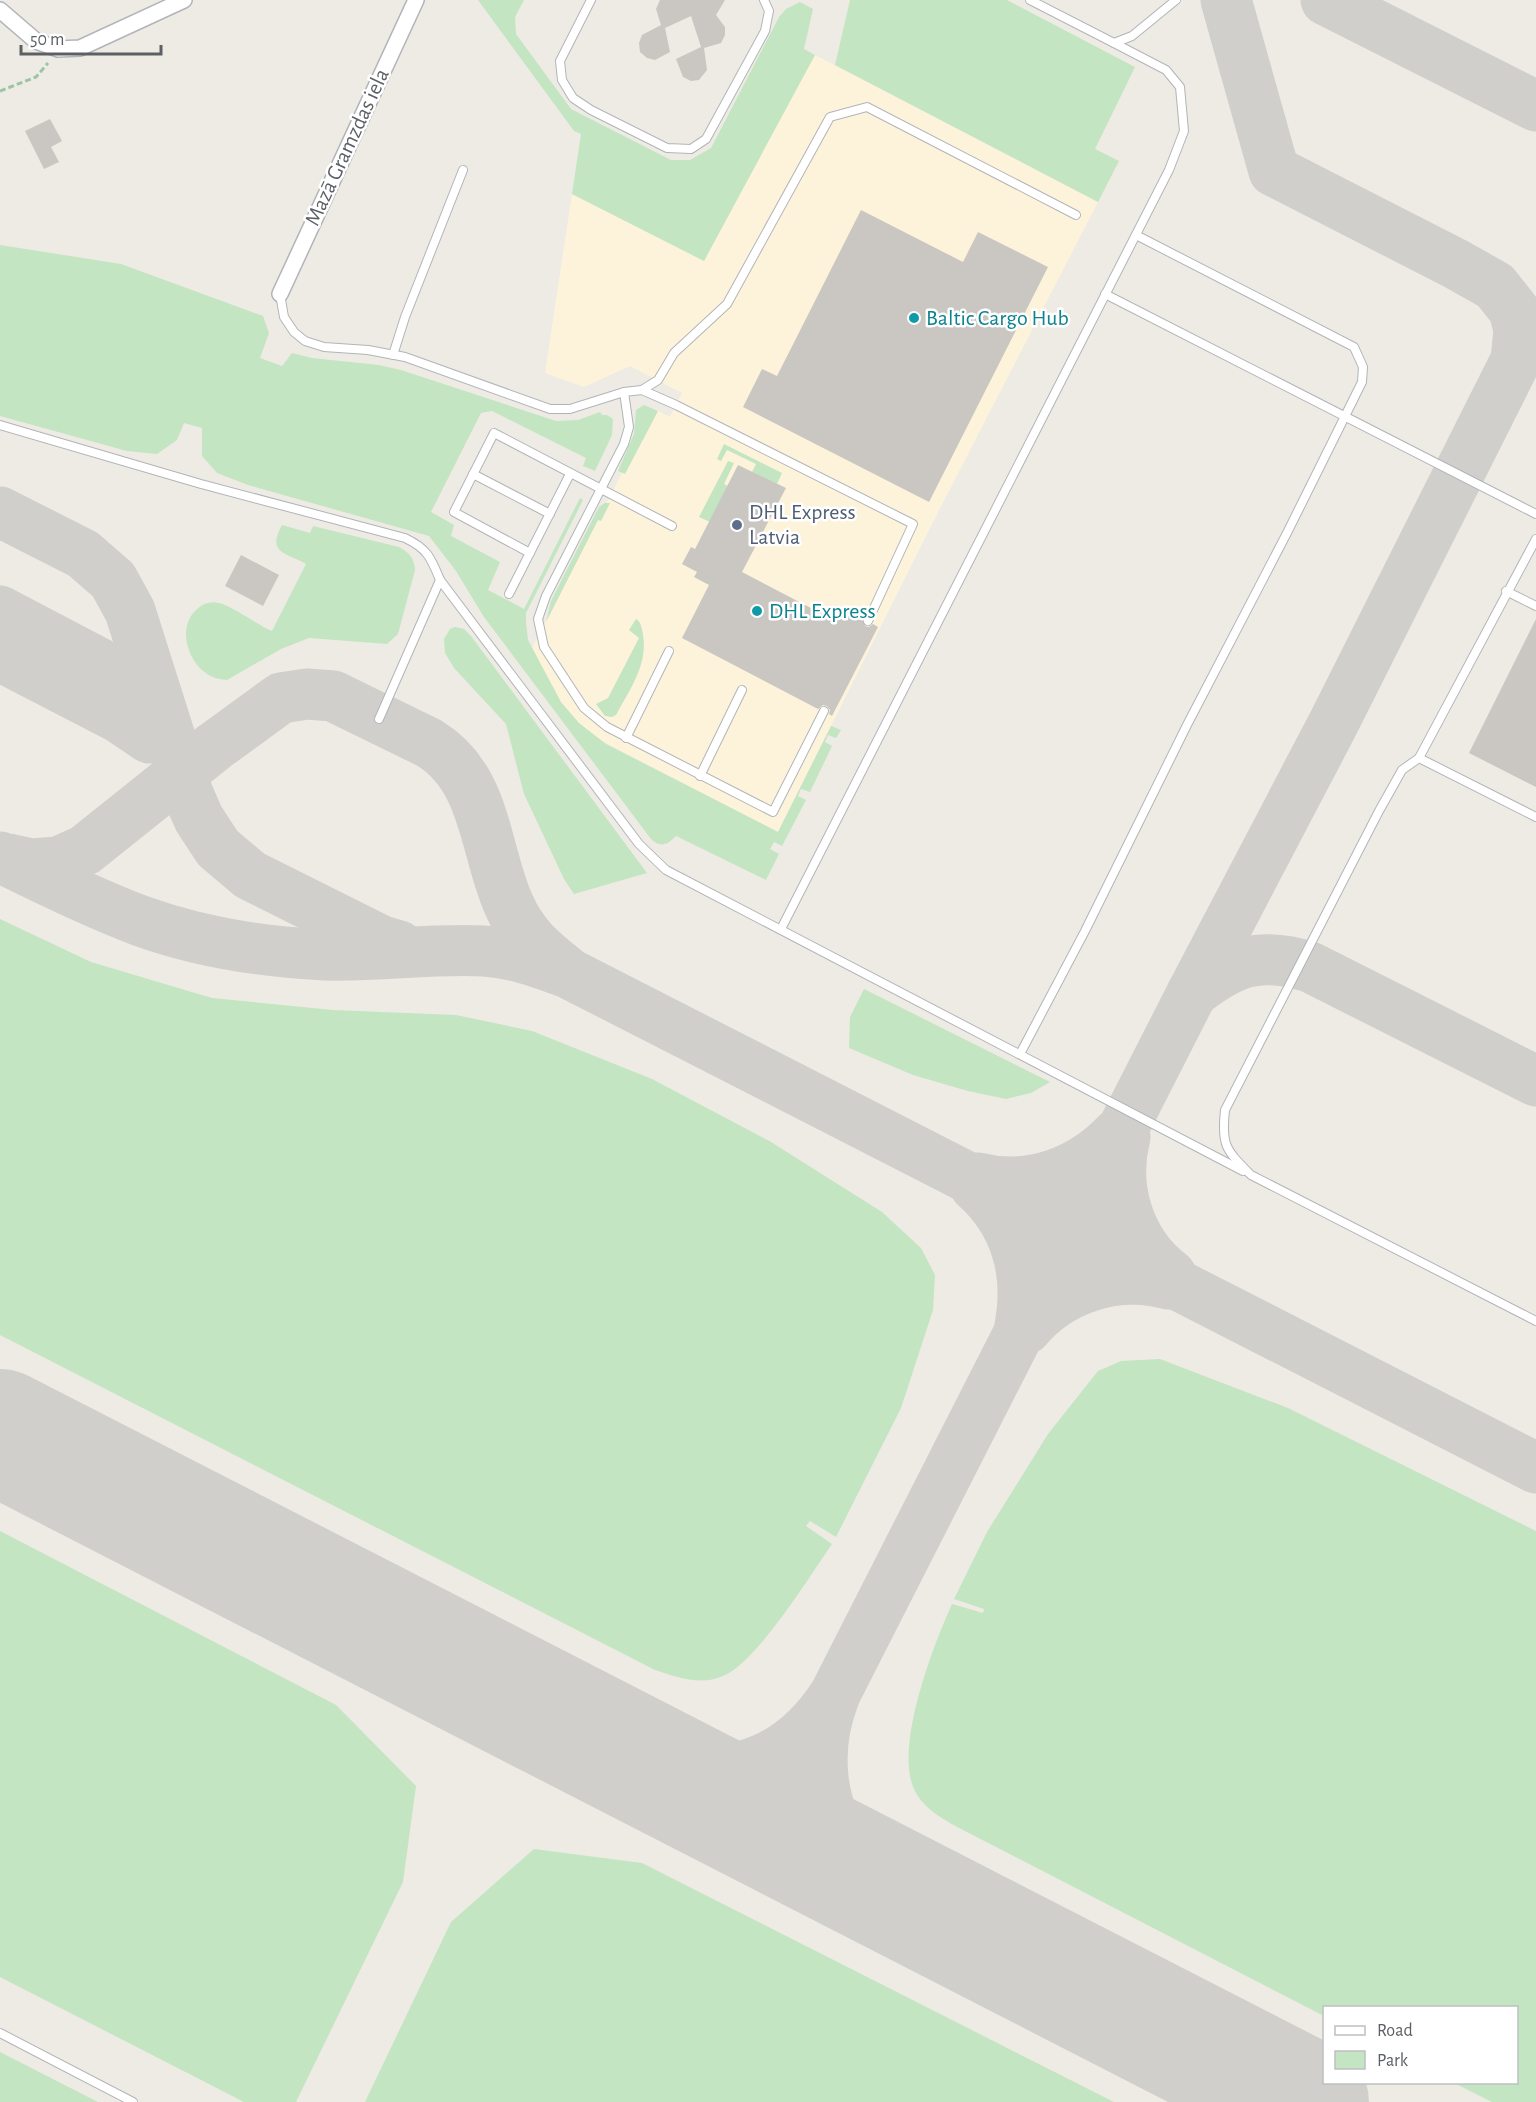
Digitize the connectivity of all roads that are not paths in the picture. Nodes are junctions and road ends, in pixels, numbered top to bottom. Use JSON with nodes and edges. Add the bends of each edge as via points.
{"nodes":[{"id":1,"x":184,"y":0,"type":"edge"},
{"id":2,"x":416,"y":0,"type":"edge"},
{"id":3,"x":591,"y":0,"type":"edge"},
{"id":4,"x":764,"y":0,"type":"edge"},
{"id":5,"x":1030,"y":0,"type":"edge"},
{"id":6,"x":1176,"y":0,"type":"edge"},
{"id":7,"x":0,"y":10,"type":"edge"},
{"id":8,"x":1114,"y":43,"type":"junction"},
{"id":9,"x":464,"y":170,"type":"dead end"},
{"id":10,"x":1076,"y":215,"type":"dead end"},
{"id":11,"x":1136,"y":235,"type":"junction"},
{"id":12,"x":280,"y":294,"type":"joint"},
{"id":13,"x":1105,"y":294,"type":"junction"},
{"id":14,"x":393,"y":355,"type":"junction"},
{"id":15,"x":642,"y":390,"type":"junction"},
{"id":16,"x":624,"y":392,"type":"junction"},
{"id":17,"x":1346,"y":417,"type":"junction"},
{"id":18,"x":0,"y":425,"type":"edge"},
{"id":19,"x":473,"y":474,"type":"junction"},
{"id":20,"x":570,"y":474,"type":"junction"},
{"id":21,"x":600,"y":489,"type":"junction"},
{"id":22,"x":550,"y":514,"type":"junction"},
{"id":23,"x":1536,"y":514,"type":"edge"},
{"id":24,"x":672,"y":526,"type":"dead end"},
{"id":25,"x":1536,"y":539,"type":"edge"},
{"id":26,"x":530,"y":553,"type":"junction"},
{"id":27,"x":440,"y":580,"type":"junction"},
{"id":28,"x":1506,"y":591,"type":"junction"},
{"id":29,"x":510,"y":594,"type":"dead end"},
{"id":30,"x":1536,"y":606,"type":"edge"},
{"id":31,"x":867,"y":621,"type":"dead end"},
{"id":32,"x":669,"y":651,"type":"dead end"},
{"id":33,"x":742,"y":690,"type":"dead end"},
{"id":34,"x":824,"y":711,"type":"dead end"},
{"id":35,"x":379,"y":718,"type":"dead end"},
{"id":36,"x":626,"y":738,"type":"junction"},
{"id":37,"x":1419,"y":758,"type":"junction"},
{"id":38,"x":700,"y":776,"type":"junction"},
{"id":39,"x":1536,"y":817,"type":"edge"},
{"id":40,"x":781,"y":929,"type":"junction"},
{"id":41,"x":1020,"y":1054,"type":"junction"},
{"id":42,"x":1251,"y":1175,"type":"junction"},
{"id":43,"x":1536,"y":1321,"type":"edge"},
{"id":44,"x":0,"y":2033,"type":"edge"},
{"id":45,"x":133,"y":2102,"type":"edge"}],
"edges":[{"from":1,"to":7,"type":"street","via":[[80,48],[58,49],[36,41]]},
{"from":2,"to":12,"type":"street","name":"Mazā Gramzdas iela"},
{"from":3,"to":4,"type":"lane","via":[[560,61],[562,80],[573,98],[667,148],[691,149],[706,139],[765,31],[769,11]]},
{"from":5,"to":8,"type":"lane"},
{"from":6,"to":8,"type":"lane","via":[[1132,36]]},
{"from":8,"to":11,"type":"lane","via":[[1166,70],[1180,87],[1184,131]]},
{"from":9,"to":14,"type":"lane"},
{"from":10,"to":15,"type":"lane","via":[[867,107],[830,117],[727,304],[675,353],[658,381]]},
{"from":11,"to":13,"type":"lane"},
{"from":11,"to":17,"type":"lane","via":[[1354,347],[1364,367],[1362,382]]},
{"from":12,"to":14,"type":"lane","via":[[284,317],[305,341]]},
{"from":13,"to":17,"type":"lane"},
{"from":13,"to":40,"type":"lane"},
{"from":14,"to":16,"type":"lane","via":[[550,409],[570,409]]},
{"from":15,"to":16,"type":"lane"},
{"from":15,"to":31,"type":"lane","via":[[913,524]]},
{"from":16,"to":21,"type":"lane","via":[[629,428]]},
{"from":17,"to":23,"type":"lane"},
{"from":17,"to":41,"type":"lane"},
{"from":18,"to":27,"type":"lane","via":[[405,538],[420,545]]},
{"from":19,"to":20,"type":"lane","via":[[494,434]]},
{"from":19,"to":22,"type":"lane"},
{"from":19,"to":26,"type":"lane","via":[[454,512]]},
{"from":20,"to":21,"type":"lane"},
{"from":20,"to":22,"type":"lane"},
{"from":21,"to":24,"type":"lane"},
{"from":21,"to":36,"type":"lane","via":[[538,619],[544,647],[584,708]]},
{"from":22,"to":26,"type":"lane"},
{"from":25,"to":28,"type":"lane"},
{"from":26,"to":29,"type":"lane"},
{"from":27,"to":35,"type":"lane"},
{"from":27,"to":40,"type":"lane","via":[[650,856],[666,870]]},
{"from":28,"to":30,"type":"lane"},
{"from":28,"to":37,"type":"lane"},
{"from":32,"to":36,"type":"lane"},
{"from":33,"to":38,"type":"lane"},
{"from":34,"to":38,"type":"lane","via":[[773,812]]},
{"from":36,"to":38,"type":"lane"},
{"from":37,"to":39,"type":"lane"},
{"from":37,"to":42,"type":"lane","via":[[1402,770],[1379,811],[1226,1110],[1223,1131],[1229,1153]]},
{"from":40,"to":41,"type":"lane"},
{"from":41,"to":42,"type":"lane"},
{"from":42,"to":43,"type":"lane"},
{"from":44,"to":45,"type":"lane"}]}
